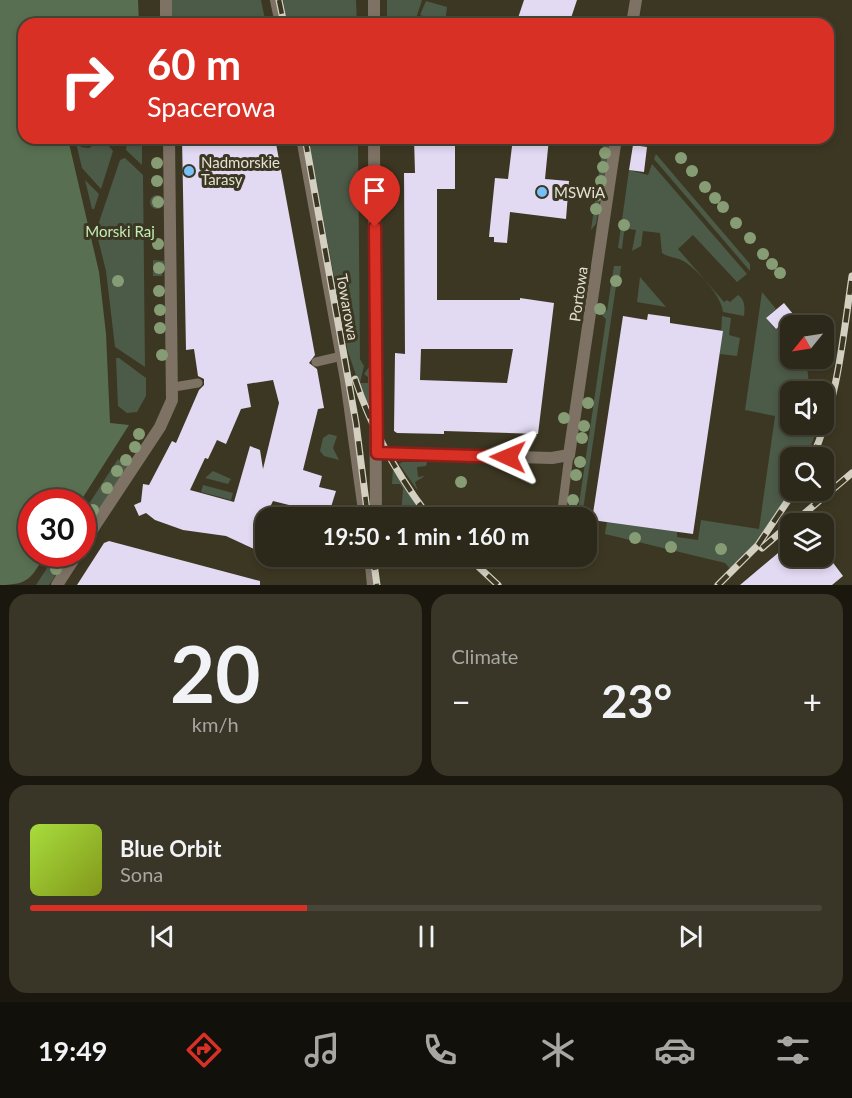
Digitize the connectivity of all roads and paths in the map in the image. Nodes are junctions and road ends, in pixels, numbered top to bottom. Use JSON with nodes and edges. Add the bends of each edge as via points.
{"nodes":[{"id":1,"x":166,"y":0,"type":"edge"},
{"id":2,"x":276,"y":0,"type":"edge"},
{"id":3,"x":374,"y":0,"type":"edge"},
{"id":4,"x":636,"y":0,"type":"edge"},
{"id":5,"x":166,"y":18,"type":"edge"},
{"id":6,"x":280,"y":18,"type":"edge"},
{"id":7,"x":374,"y":18,"type":"edge"},
{"id":8,"x":633,"y":18,"type":"edge"},
{"id":9,"x":169,"y":144,"type":"edge"},
{"id":10,"x":303,"y":144,"type":"edge"},
{"id":11,"x":375,"y":144,"type":"edge"},
{"id":12,"x":615,"y":144,"type":"edge"},
{"id":13,"x":342,"y":356,"type":"junction"},
{"id":14,"x":316,"y":362,"type":"dead end"},
{"id":15,"x":198,"y":383,"type":"dead end"},
{"id":16,"x":174,"y":387,"type":"junction"},
{"id":17,"x":376,"y":426,"type":"junction"},
{"id":18,"x":352,"y":427,"type":"junction"},
{"id":19,"x":377,"y":453,"type":"junction"},
{"id":20,"x":569,"y":455,"type":"junction"},
{"id":21,"x":363,"y":507,"type":"edge"},
{"id":22,"x":376,"y":507,"type":"edge"},
{"id":23,"x":562,"y":507,"type":"edge"},
{"id":24,"x":96,"y":524,"type":"edge"},
{"id":25,"x":69,"y":567,"type":"edge"},
{"id":26,"x":371,"y":567,"type":"edge"},
{"id":27,"x":57,"y":585,"type":"edge"},
{"id":28,"x":373,"y":585,"type":"edge"}],
"edges":[{"from":1,"to":5,"type":"street"},
{"from":2,"to":6,"type":"street"},
{"from":3,"to":7,"type":"street"},
{"from":4,"to":8,"type":"street"},
{"from":9,"to":16,"type":"street"},
{"from":10,"to":13,"type":"street","name":"Towarowa"},
{"from":11,"to":17,"type":"street"},
{"from":12,"to":20,"type":"street","name":"Portowa"},
{"from":13,"to":14,"type":"lane"},
{"from":13,"to":18,"type":"street","name":"Towarowa"},
{"from":15,"to":16,"type":"lane"},
{"from":16,"to":24,"type":"street","via":[[160,427]]},
{"from":17,"to":18,"type":"street","via":[[372,433],[363,436]]},
{"from":17,"to":19,"type":"street"},
{"from":18,"to":21,"type":"street","name":"Towarowa"},
{"from":19,"to":20,"type":"street","via":[[552,458]]},
{"from":19,"to":22,"type":"street"},
{"from":20,"to":23,"type":"lane","name":"Portowa"},
{"from":25,"to":27,"type":"street"},
{"from":26,"to":28,"type":"street"}]}
